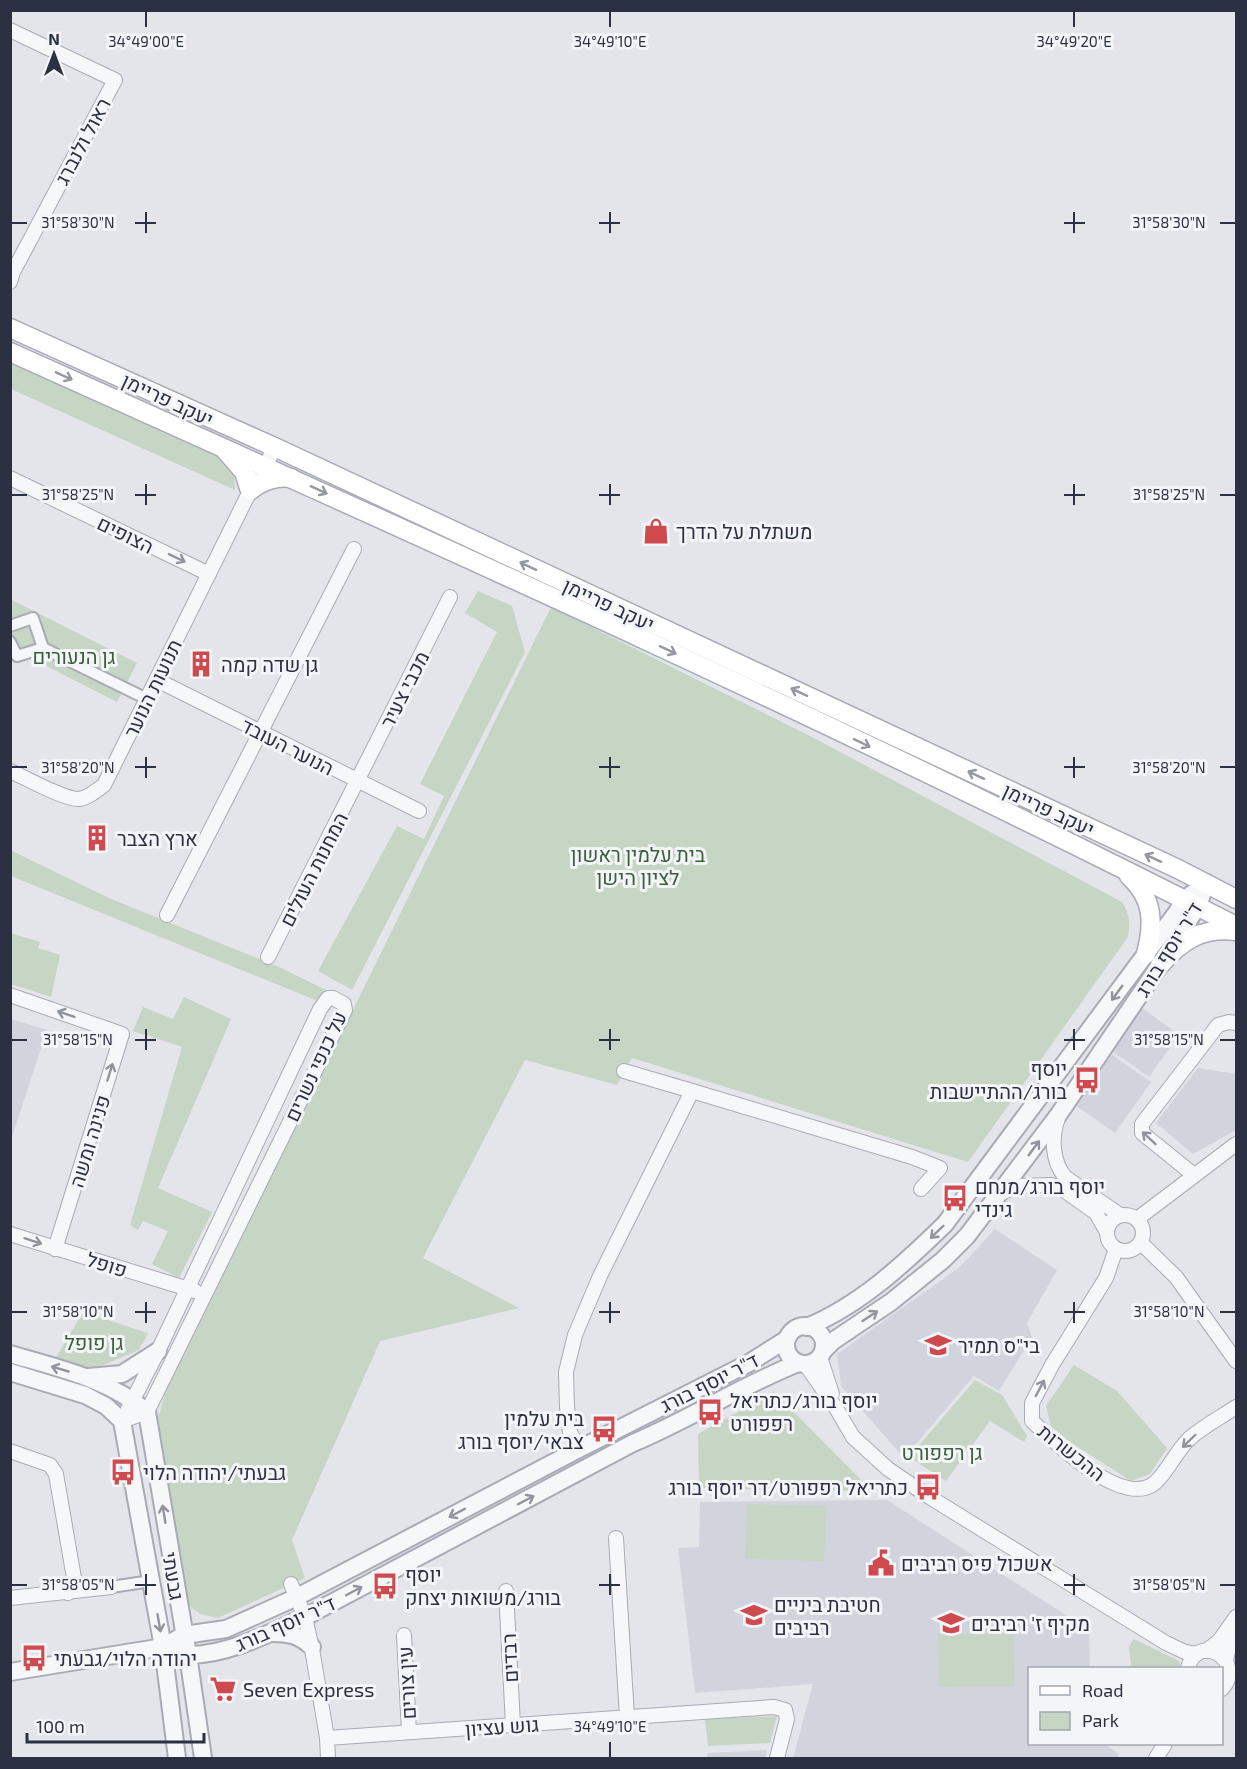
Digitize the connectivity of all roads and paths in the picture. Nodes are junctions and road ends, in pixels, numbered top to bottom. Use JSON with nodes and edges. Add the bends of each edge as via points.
{"nodes":[{"id":1,"x":10,"y":30,"type":"edge"},
{"id":2,"x":11,"y":276,"type":"edge"},
{"id":3,"x":13,"y":327,"type":"edge"},
{"id":4,"x":10,"y":352,"type":"edge"},
{"id":5,"x":221,"y":447,"type":"junction"},
{"id":6,"x":272,"y":447,"type":"junction"},
{"id":7,"x":263,"y":464,"type":"junction"},
{"id":8,"x":10,"y":478,"type":"edge"},
{"id":9,"x":292,"y":478,"type":"junction"},
{"id":10,"x":249,"y":492,"type":"junction"},
{"id":11,"x":354,"y":549,"type":"dead end"},
{"id":12,"x":209,"y":574,"type":"junction"},
{"id":13,"x":450,"y":597,"type":"dead end"},
{"id":14,"x":10,"y":626,"type":"edge"},
{"id":15,"x":10,"y":642,"type":"edge"},
{"id":16,"x":43,"y":648,"type":"junction"},
{"id":17,"x":157,"y":680,"type":"junction"},
{"id":18,"x":147,"y":699,"type":"junction"},
{"id":19,"x":261,"y":732,"type":"junction"},
{"id":20,"x":10,"y":771,"type":"edge"},
{"id":21,"x":358,"y":781,"type":"junction"},
{"id":22,"x":419,"y":811,"type":"dead end"},
{"id":23,"x":1119,"y":867,"type":"junction"},
{"id":24,"x":1206,"y":883,"type":"junction"},
{"id":25,"x":1236,"y":899,"type":"edge"},
{"id":26,"x":1191,"y":903,"type":"junction"},
{"id":27,"x":167,"y":915,"type":"dead end"},
{"id":28,"x":1236,"y":926,"type":"edge"},
{"id":29,"x":1236,"y":931,"type":"edge"},
{"id":30,"x":268,"y":957,"type":"dead end"},
{"id":31,"x":1153,"y":959,"type":"junction"},
{"id":32,"x":10,"y":995,"type":"edge"},
{"id":33,"x":1236,"y":1023,"type":"edge"},
{"id":34,"x":624,"y":1071,"type":"dead end"},
{"id":35,"x":692,"y":1091,"type":"junction"},
{"id":36,"x":1059,"y":1114,"type":"junction"},
{"id":37,"x":1236,"y":1144,"type":"edge"},
{"id":38,"x":1194,"y":1175,"type":"junction"},
{"id":39,"x":921,"y":1189,"type":"dead end"},
{"id":40,"x":1001,"y":1193,"type":"junction"},
{"id":41,"x":1120,"y":1215,"type":"junction"},
{"id":42,"x":1137,"y":1219,"type":"junction"},
{"id":43,"x":1107,"y":1232,"type":"junction"},
{"id":44,"x":10,"y":1234,"type":"edge"},
{"id":45,"x":1141,"y":1243,"type":"junction"},
{"id":46,"x":56,"y":1249,"type":"junction"},
{"id":47,"x":1116,"y":1249,"type":"junction"},
{"id":48,"x":188,"y":1289,"type":"junction"},
{"id":49,"x":204,"y":1294,"type":"junction"},
{"id":50,"x":807,"y":1327,"type":"junction"},
{"id":51,"x":788,"y":1339,"type":"junction"},
{"id":52,"x":158,"y":1351,"type":"junction"},
{"id":53,"x":10,"y":1354,"type":"edge"},
{"id":54,"x":811,"y":1358,"type":"junction"},
{"id":55,"x":1236,"y":1361,"type":"edge"},
{"id":56,"x":10,"y":1372,"type":"edge"},
{"id":57,"x":88,"y":1377,"type":"junction"},
{"id":58,"x":133,"y":1400,"type":"junction"},
{"id":59,"x":1236,"y":1407,"type":"edge"},
{"id":60,"x":147,"y":1412,"type":"junction"},
{"id":61,"x":122,"y":1421,"type":"junction"},
{"id":62,"x":579,"y":1449,"type":"junction"},
{"id":63,"x":10,"y":1451,"type":"edge"},
{"id":64,"x":616,"y":1538,"type":"dead end"},
{"id":65,"x":151,"y":1581,"type":"junction"},
{"id":66,"x":111,"y":1587,"type":"joint"},
{"id":67,"x":294,"y":1591,"type":"junction"},
{"id":68,"x":506,"y":1592,"type":"dead end"},
{"id":69,"x":68,"y":1593,"type":"junction"},
{"id":70,"x":10,"y":1598,"type":"edge"},
{"id":71,"x":178,"y":1606,"type":"junction"},
{"id":72,"x":305,"y":1617,"type":"junction"},
{"id":73,"x":1236,"y":1617,"type":"edge"},
{"id":74,"x":225,"y":1629,"type":"junction"},
{"id":75,"x":271,"y":1633,"type":"junction"},
{"id":76,"x":184,"y":1635,"type":"junction"},
{"id":77,"x":404,"y":1635,"type":"dead end"},
{"id":78,"x":1236,"y":1636,"type":"edge"},
{"id":79,"x":163,"y":1647,"type":"junction"},
{"id":80,"x":312,"y":1647,"type":"junction"},
{"id":81,"x":188,"y":1655,"type":"junction"},
{"id":82,"x":1195,"y":1659,"type":"edge"},
{"id":83,"x":1226,"y":1659,"type":"junction"},
{"id":84,"x":10,"y":1672,"type":"edge"},
{"id":85,"x":1230,"y":1684,"type":"edge"},
{"id":86,"x":627,"y":1717,"type":"junction"},
{"id":87,"x":513,"y":1725,"type":"junction"},
{"id":88,"x":409,"y":1732,"type":"junction"},
{"id":89,"x":327,"y":1738,"type":"junction"},
{"id":90,"x":1164,"y":1745,"type":"edge"},
{"id":91,"x":177,"y":1758,"type":"edge"},
{"id":92,"x":203,"y":1758,"type":"edge"},
{"id":93,"x":328,"y":1758,"type":"edge"},
{"id":94,"x":777,"y":1758,"type":"edge"},
{"id":95,"x":1156,"y":1758,"type":"edge"}],
"edges":[{"from":1,"to":2,"type":"street","name":"ראול ולנברג","via":[[115,80]]},
{"from":3,"to":6,"type":"main road","name":"יעקב פריימן"},
{"from":4,"to":5,"type":"main road","name":"יעקב פריימן","one_way":true},
{"from":5,"to":7,"type":"main road","name":"יעקב פריימן"},
{"from":5,"to":10,"type":"main road","via":[[244,472]]},
{"from":6,"to":7,"type":"street","name":"תנועות הנוער"},
{"from":24,"to":6,"type":"main road","name":"יעקב פריימן","one_way":true},
{"from":7,"to":9,"type":"main road","name":"יעקב פריימן"},
{"from":7,"to":10,"type":"street","name":"תנועות הנוער"},
{"from":8,"to":12,"type":"street","name":"הצופים","one_way":true},
{"from":9,"to":10,"type":"main road","via":[[274,478]]},
{"from":9,"to":23,"type":"main road","name":"יעקב פריימן","one_way":true,"via":[[688,659]]},
{"from":10,"to":12,"type":"street","name":"תנועות הנוער"},
{"from":11,"to":19,"type":"street"},
{"from":12,"to":17,"type":"street","name":"תנועות הנוער"},
{"from":13,"to":21,"type":"street","name":"מכבי צעיר"},
{"from":14,"to":16,"type":"street","via":[[33,618]]},
{"from":15,"to":16,"type":"street","via":[[17,656]]},
{"from":16,"to":18,"type":"street"},
{"from":17,"to":18,"type":"street","name":"תנועות הנוער"},
{"from":17,"to":19,"type":"street","name":"הנוער העובד"},
{"from":18,"to":20,"type":"street","name":"תנועות הנוער","via":[[104,785],[91,794],[79,799]]},
{"from":19,"to":21,"type":"street","name":"הנוער העובד"},
{"from":19,"to":27,"type":"street"},
{"from":21,"to":22,"type":"street","name":"הנוער העובד"},
{"from":21,"to":30,"type":"street","name":"המחנות העולים"},
{"from":23,"to":26,"type":"main road","name":"יעקב פריימן"},
{"from":23,"to":31,"type":"main road","via":[[1138,885],[1147,903]]},
{"from":24,"to":25,"type":"main road","name":"יעקב פריימן"},
{"from":24,"to":26,"type":"street","name":"ד\"ר יוסף בורג"},
{"from":26,"to":28,"type":"main road","name":"יעקב פריימן"},
{"from":26,"to":31,"type":"street","name":"ד\"ר יוסף בורג"},
{"from":29,"to":31,"type":"main road","via":[[1206,931],[1170,954]]},
{"from":31,"to":36,"type":"street","name":"ד\"ר יוסף בורג"},
{"from":31,"to":50,"type":"street","name":"ד\"ר יוסף בורג","one_way":true,"via":[[945,1224],[870,1290]]},
{"from":46,"to":32,"type":"street","name":"פנינה ומשה","one_way":true,"via":[[122,1034]]},
{"from":38,"to":33,"type":"street","one_way":true,"via":[[1142,1133],[1142,1124],[1218,1025]]},
{"from":34,"to":35,"type":"street"},
{"from":35,"to":39,"type":"street","via":[[940,1168]]},
{"from":35,"to":62,"type":"street","via":[[575,1335],[566,1372],[567,1407],[570,1432]]},
{"from":40,"to":36,"type":"street","name":"ד\"ר יוסף בורג","one_way":true},
{"from":36,"to":41,"type":"street","via":[[1053,1143],[1059,1168],[1065,1177]]},
{"from":37,"to":38,"type":"street"},
{"from":38,"to":42,"type":"street"},
{"from":40,"to":43,"type":"street","via":[[1017,1186],[1061,1188],[1096,1214]]},
{"from":54,"to":40,"type":"street","name":"ד\"ר יוסף בורג","one_way":true,"via":[[943,1260]]},
{"from":41,"to":42,"type":"street"},
{"from":41,"to":43,"type":"street","via":[[1111,1221]]},
{"from":42,"to":45,"type":"street","via":[[1143,1227]]},
{"from":43,"to":47,"type":"street"},
{"from":44,"to":46,"type":"street","name":"פופל","one_way":true},
{"from":45,"to":47,"type":"street","via":[[1127,1252]]},
{"from":45,"to":55,"type":"street","via":[[1176,1277]]},
{"from":46,"to":48,"type":"street","name":"פופל"},
{"from":59,"to":47,"type":"street","name":"ההכשרות","one_way":true,"via":[[1189,1438],[1153,1485],[1135,1490],[1112,1483],[1062,1449],[1032,1421],[1032,1403],[1106,1278]]},
{"from":48,"to":49,"type":"street","name":"פופל"},
{"from":48,"to":49,"type":"street","name":"על כנפי נשרים","via":[[320,1009],[333,998],[344,1004],[345,1010]]},
{"from":48,"to":52,"type":"street","name":"על כנפי נשרים"},
{"from":49,"to":60,"type":"street","name":"על כנפי נשרים"},
{"from":50,"to":51,"type":"street","via":[[795,1329]]},
{"from":50,"to":54,"type":"street","via":[[821,1335],[824,1346]]},
{"from":51,"to":54,"type":"street","via":[[789,1355]]},
{"from":51,"to":62,"type":"street","name":"ד\"ר יוסף בורג","via":[[749,1363]]},
{"from":52,"to":57,"type":"street","via":[[122,1374]]},
{"from":52,"to":58,"type":"street","name":"על כנפי נשרים"},
{"from":57,"to":53,"type":"street","one_way":true},
{"from":72,"to":54,"type":"street","name":"ד\"ר יוסף בורג","one_way":true,"via":[[633,1443]]},
{"from":54,"to":82,"type":"street","via":[[853,1437],[888,1469]]},
{"from":56,"to":61,"type":"street","via":[[85,1395],[106,1406]]},
{"from":57,"to":58,"type":"street"},
{"from":58,"to":60,"type":"street"},
{"from":58,"to":61,"type":"street","name":"על כנפי נשרים"},
{"from":60,"to":61,"type":"street"},
{"from":71,"to":60,"type":"street","name":"גבעתי","one_way":true},
{"from":61,"to":65,"type":"street","name":"גבעתי"},
{"from":62,"to":67,"type":"street","name":"ד\"ר יוסף בורג","one_way":true},
{"from":63,"to":69,"type":"street","via":[[50,1465],[56,1474],[74,1578]]},
{"from":64,"to":86,"type":"street"},
{"from":65,"to":66,"type":"street"},
{"from":65,"to":79,"type":"street","name":"גבעתי","one_way":true},
{"from":66,"to":69,"type":"street"},
{"from":67,"to":72,"type":"street"},
{"from":67,"to":74,"type":"street","name":"ד\"ר יוסף בורג"},
{"from":68,"to":87,"type":"street","name":"רבדים"},
{"from":69,"to":70,"type":"street"},
{"from":71,"to":74,"type":"street","via":[[191,1618]]},
{"from":71,"to":76,"type":"street","name":"גבעתי"},
{"from":72,"to":75,"type":"street","name":"ד\"ר יוסף בורג"},
{"from":72,"to":80,"type":"street"},
{"from":73,"to":82,"type":"street","via":[[1219,1641]]},
{"from":74,"to":76,"type":"street","name":"ד\"ר יוסף בורג"},
{"from":75,"to":80,"type":"street","via":[[292,1634]]},
{"from":75,"to":81,"type":"street","name":"ד\"ר יוסף בורג","via":[[224,1650]]},
{"from":76,"to":79,"type":"street","name":"ד\"ר יוסף בורג"},
{"from":76,"to":81,"type":"street","name":"גבעתי"},
{"from":77,"to":88,"type":"street","name":"עין צורים"},
{"from":78,"to":83,"type":"street"},
{"from":79,"to":81,"type":"street","name":"ד\"ר יוסף בורג"},
{"from":79,"to":84,"type":"street"},
{"from":79,"to":91,"type":"street","name":"גבעתי"},
{"from":80,"to":89,"type":"street"},
{"from":81,"to":92,"type":"street","name":"גבעתי"},
{"from":82,"to":83,"type":"street","via":[[1217,1652]]},
{"from":83,"to":85,"type":"street"},
{"from":86,"to":87,"type":"street","name":"גוש עציון"},
{"from":86,"to":94,"type":"street","name":"גוש עציון","via":[[774,1707],[786,1710]]},
{"from":87,"to":88,"type":"street","name":"גוש עציון"},
{"from":88,"to":89,"type":"street","name":"גוש עציון"},
{"from":89,"to":93,"type":"street"},
{"from":90,"to":95,"type":"street"}]}
